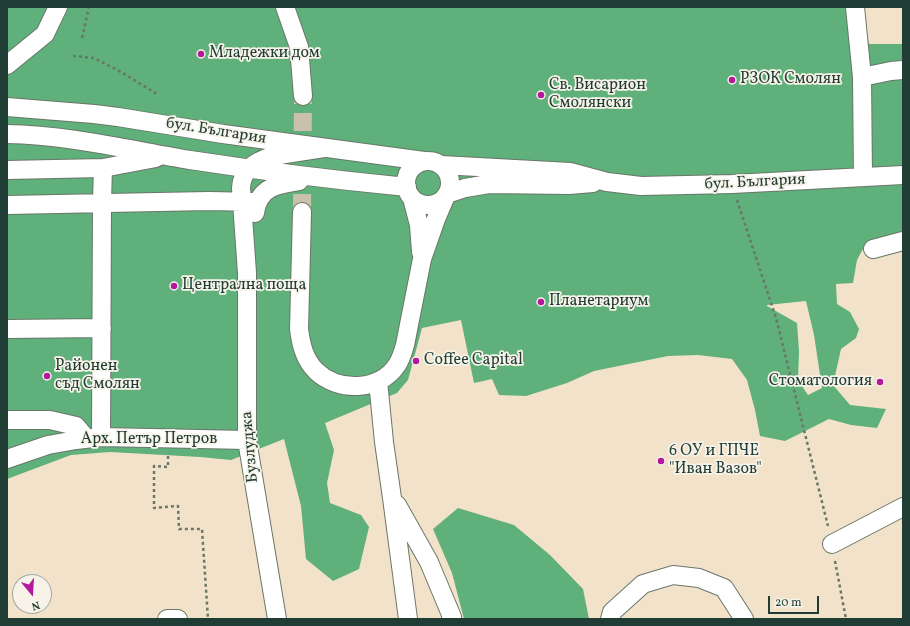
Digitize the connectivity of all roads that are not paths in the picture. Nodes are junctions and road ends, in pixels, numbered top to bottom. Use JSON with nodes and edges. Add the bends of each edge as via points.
{"nodes":[{"id":1,"x":58,"y":7,"type":"edge"},
{"id":2,"x":285,"y":7,"type":"edge"},
{"id":3,"x":855,"y":7,"type":"edge"},
{"id":4,"x":7,"y":65,"type":"edge"},
{"id":5,"x":903,"y":70,"type":"edge"},
{"id":6,"x":862,"y":77,"type":"junction"},
{"id":7,"x":303,"y":96,"type":"tunnel mouth"},
{"id":8,"x":7,"y":107,"type":"edge"},
{"id":9,"x":7,"y":134,"type":"edge"},
{"id":10,"x":324,"y":148,"type":"junction"},
{"id":11,"x":169,"y":156,"type":"junction"},
{"id":12,"x":433,"y":163,"type":"junction"},
{"id":13,"x":104,"y":168,"type":"junction"},
{"id":14,"x":248,"y":169,"type":"junction"},
{"id":15,"x":7,"y":170,"type":"edge"},
{"id":16,"x":903,"y":175,"type":"edge"},
{"id":17,"x":863,"y":177,"type":"junction"},
{"id":18,"x":317,"y":178,"type":"junction"},
{"id":19,"x":607,"y":182,"type":"junction"},
{"id":20,"x":409,"y":193,"type":"junction"},
{"id":21,"x":446,"y":196,"type":"junction"},
{"id":22,"x":102,"y":202,"type":"junction"},
{"id":23,"x":250,"y":202,"type":"junction"},
{"id":24,"x":7,"y":205,"type":"edge"},
{"id":25,"x":302,"y":212,"type":"tunnel mouth"},
{"id":26,"x":903,"y":241,"type":"edge"},
{"id":27,"x":872,"y":249,"type":"dead end"},
{"id":28,"x":422,"y":259,"type":"junction"},
{"id":29,"x":102,"y":328,"type":"junction"},
{"id":30,"x":7,"y":329,"type":"edge"},
{"id":31,"x":378,"y":381,"type":"junction"},
{"id":32,"x":7,"y":420,"type":"edge"},
{"id":33,"x":94,"y":438,"type":"junction"},
{"id":34,"x":247,"y":440,"type":"junction"},
{"id":35,"x":7,"y":459,"type":"edge"},
{"id":36,"x":392,"y":498,"type":"junction"},
{"id":37,"x":903,"y":508,"type":"edge"},
{"id":38,"x":832,"y":544,"type":"road end"},
{"id":39,"x":167,"y":619,"type":"edge"},
{"id":40,"x":178,"y":619,"type":"edge"},
{"id":41,"x":277,"y":619,"type":"edge"},
{"id":42,"x":408,"y":619,"type":"edge"},
{"id":43,"x":451,"y":619,"type":"edge"},
{"id":44,"x":610,"y":619,"type":"edge"},
{"id":45,"x":744,"y":619,"type":"edge"}],
"edges":[{"from":1,"to":4,"type":"street","via":[[45,34]]},
{"from":2,"to":7,"type":"street","via":[[299,47]]},
{"from":3,"to":6,"type":"street"},
{"from":5,"to":6,"type":"street"},
{"from":6,"to":17,"type":"street"},
{"from":8,"to":10,"type":"street","name":"бул. България","via":[[118,117]]},
{"from":9,"to":11,"type":"street","name":"бул. България","via":[[72,140]]},
{"from":10,"to":12,"type":"street","name":"бул. България"},
{"from":10,"to":14,"type":"street","via":[[272,156]]},
{"from":11,"to":13,"type":"street"},
{"from":11,"to":14,"type":"street","name":"бул. България"},
{"from":12,"to":19,"type":"street","name":"бул. България","via":[[570,172]]},
{"from":12,"to":20,"type":"street","via":[[415,165],[407,177]]},
{"from":12,"to":21,"type":"street","via":[[444,168],[449,176],[450,185]]},
{"from":13,"to":15,"type":"street"},
{"from":13,"to":22,"type":"street"},
{"from":14,"to":18,"type":"street","name":"бул. България"},
{"from":14,"to":23,"type":"street","name":"Бузлуджа","via":[[241,182]]},
{"from":16,"to":17,"type":"street","name":"бул. България"},
{"from":17,"to":19,"type":"street","name":"бул. България","via":[[640,186]]},
{"from":18,"to":20,"type":"street","name":"бул. България"},
{"from":18,"to":23,"type":"street","via":[[275,186]]},
{"from":19,"to":21,"type":"street","name":"бул. България","via":[[569,185],[489,184],[465,188]]},
{"from":20,"to":21,"type":"street","via":[[418,203],[427,205],[436,204]]},
{"from":20,"to":28,"type":"street","via":[[419,225]]},
{"from":21,"to":28,"type":"street"},
{"from":22,"to":23,"type":"street"},
{"from":22,"to":24,"type":"street"},
{"from":22,"to":29,"type":"street"},
{"from":23,"to":34,"type":"street","name":"Бузлуджа","via":[[256,207],[246,273]]},
{"from":25,"to":31,"type":"street","via":[[299,329],[305,355],[316,371],[332,382],[361,386]]},
{"from":26,"to":27,"type":"street"},
{"from":28,"to":31,"type":"street","via":[[403,352],[392,372]]},
{"from":29,"to":30,"type":"street"},
{"from":29,"to":33,"type":"street"},
{"from":31,"to":36,"type":"street"},
{"from":32,"to":33,"type":"street","via":[[50,420],[76,426]]},
{"from":33,"to":34,"type":"street","name":"Арх. Петър Петров"},
{"from":33,"to":35,"type":"street","name":"Арх. Петър Петров","via":[[48,445]]},
{"from":34,"to":41,"type":"street","name":"Бузлуджа"},
{"from":36,"to":42,"type":"street"},
{"from":36,"to":43,"type":"street","via":[[429,562]]},
{"from":37,"to":38,"type":"street"},
{"from":39,"to":40,"type":"street"},
{"from":44,"to":45,"type":"street","via":[[612,612],[644,584],[673,575],[699,578],[724,588]]}]}
